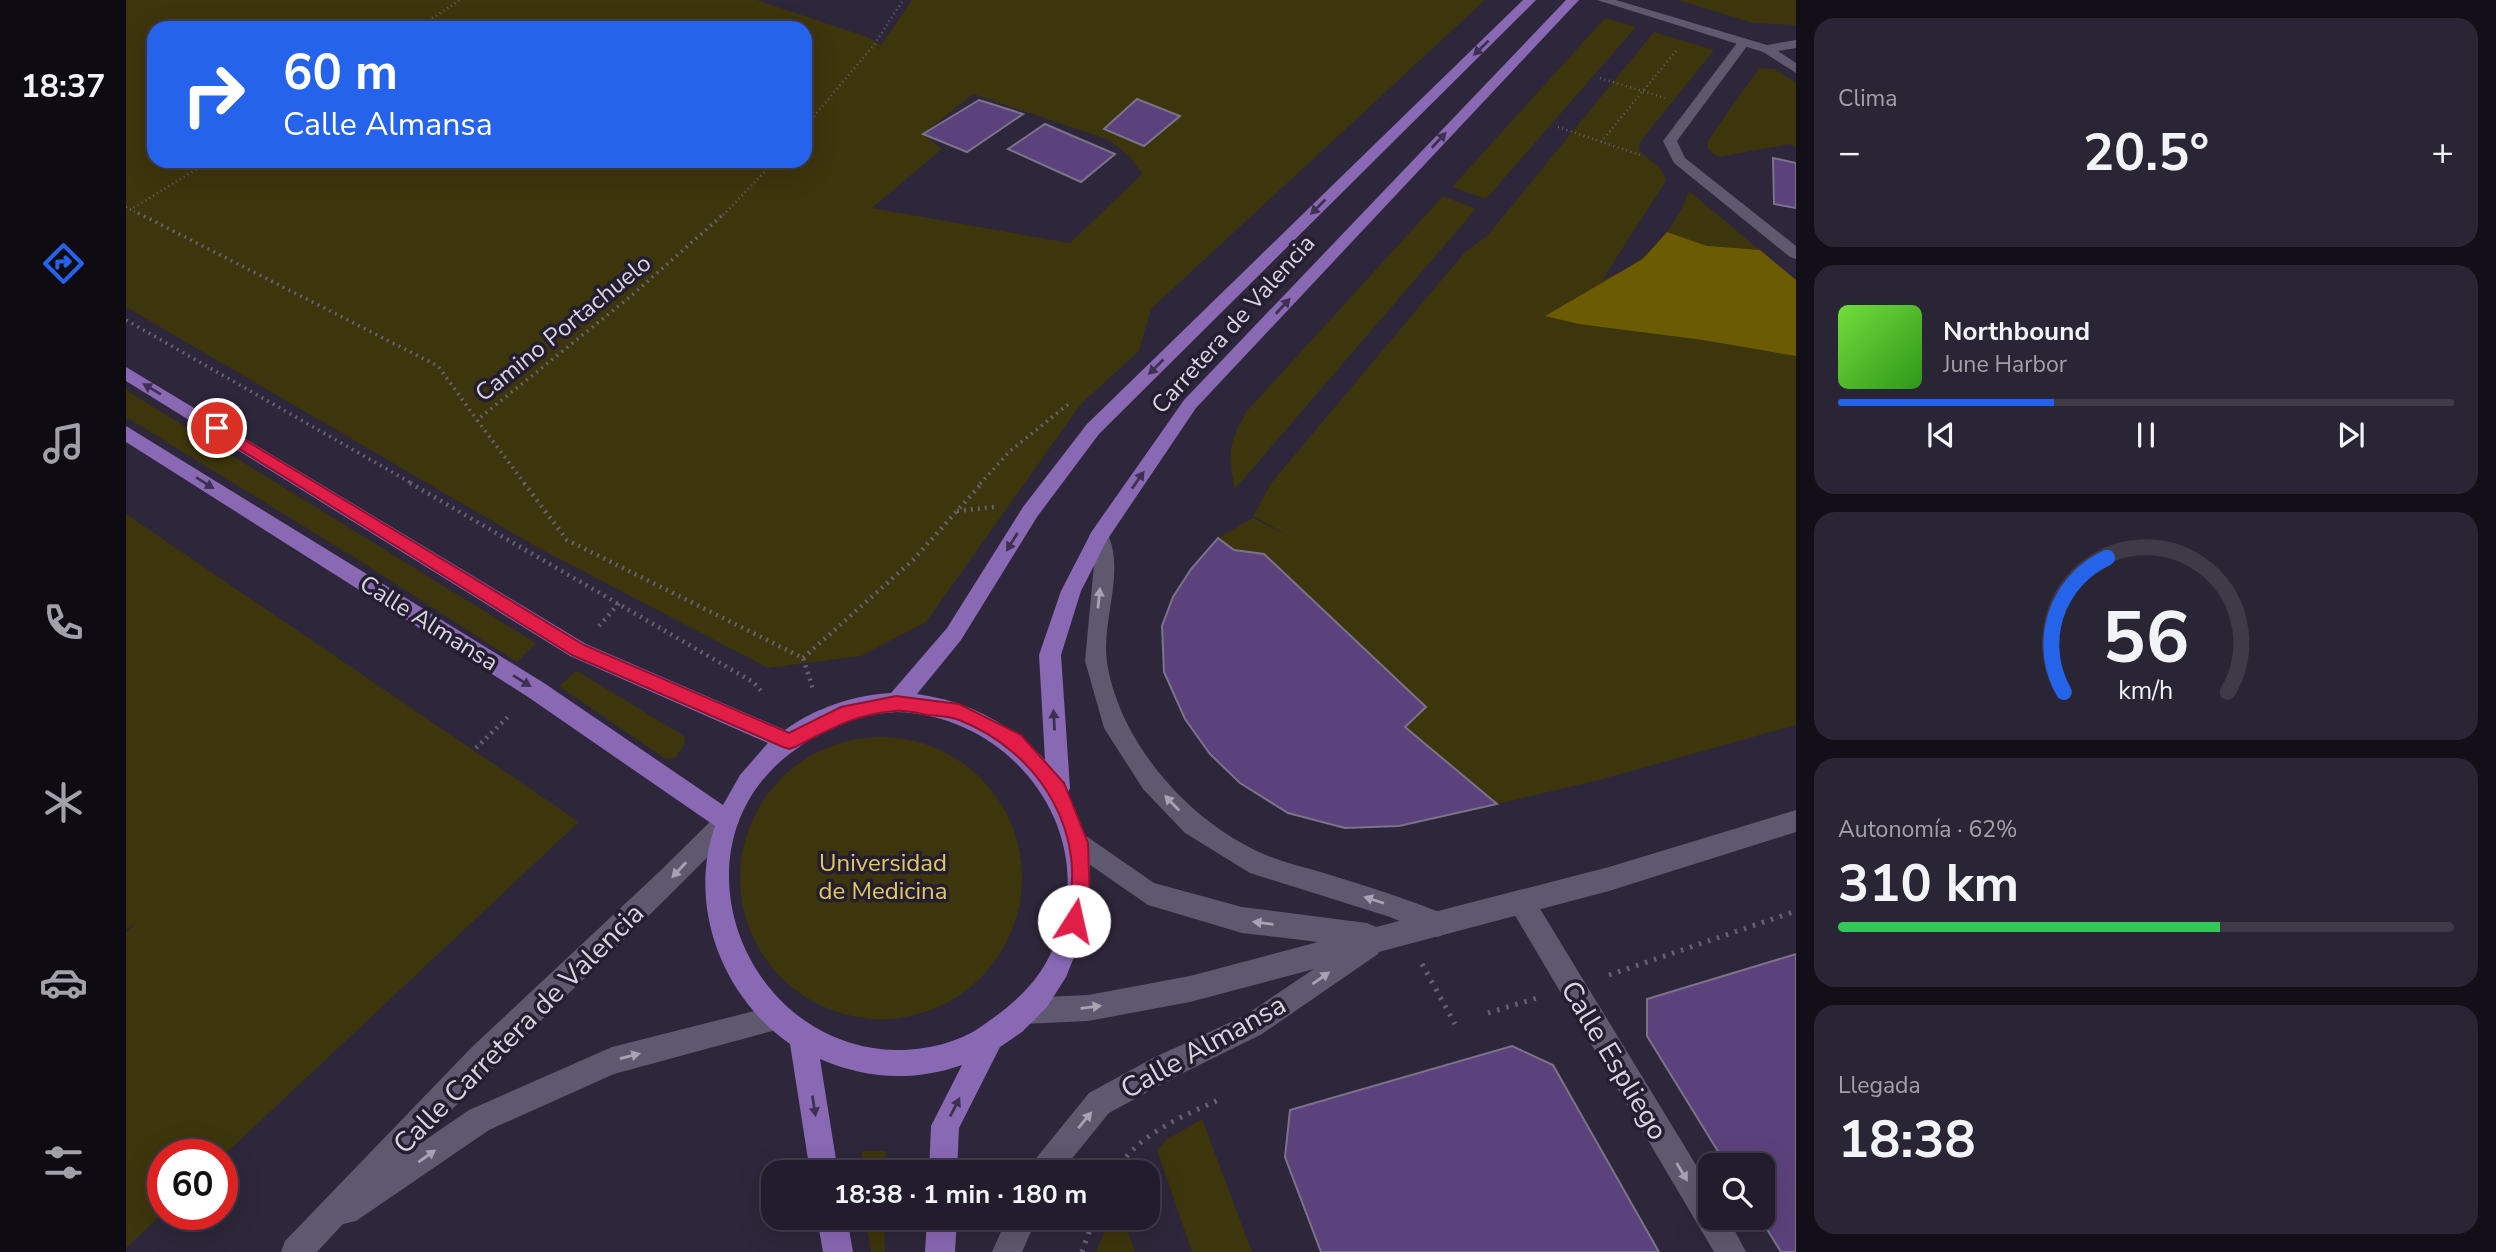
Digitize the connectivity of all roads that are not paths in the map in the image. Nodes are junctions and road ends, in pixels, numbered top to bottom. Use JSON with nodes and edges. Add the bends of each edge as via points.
{"nodes":[{"id":1,"x":1530,"y":0,"type":"edge"},
{"id":2,"x":1573,"y":0,"type":"edge"},
{"id":3,"x":1603,"y":0,"type":"edge"},
{"id":4,"x":1744,"y":43,"type":"junction"},
{"id":5,"x":1796,"y":44,"type":"edge"},
{"id":6,"x":1767,"y":49,"type":"junction"},
{"id":7,"x":1796,"y":69,"type":"edge"},
{"id":8,"x":1796,"y":254,"type":"edge"},
{"id":9,"x":126,"y":373,"type":"edge"},
{"id":10,"x":126,"y":433,"type":"edge"},
{"id":11,"x":1099,"y":536,"type":"junction"},
{"id":12,"x":896,"y":703,"type":"junction"},
{"id":13,"x":795,"y":738,"type":"junction"},
{"id":14,"x":1058,"y":789,"type":"junction"},
{"id":15,"x":727,"y":821,"type":"junction"},
{"id":16,"x":1796,"y":821,"type":"edge"},
{"id":17,"x":1079,"y":843,"type":"junction"},
{"id":18,"x":1522,"y":903,"type":"junction"},
{"id":19,"x":1438,"y":924,"type":"junction"},
{"id":20,"x":1380,"y":937,"type":"junction"},
{"id":21,"x":1023,"y":1011,"type":"junction"},
{"id":22,"x":774,"y":1019,"type":"junction"},
{"id":23,"x":992,"y":1035,"type":"junction"},
{"id":24,"x":803,"y":1040,"type":"junction"},
{"id":25,"x":822,"y":1160,"type":"edge"},
{"id":26,"x":944,"y":1160,"type":"edge"},
{"id":27,"x":1052,"y":1160,"type":"edge"},
{"id":28,"x":1698,"y":1197,"type":"edge"},
{"id":29,"x":834,"y":1230,"type":"edge"},
{"id":30,"x":941,"y":1230,"type":"edge"},
{"id":31,"x":1017,"y":1230,"type":"edge"},
{"id":32,"x":1718,"y":1230,"type":"edge"},
{"id":33,"x":303,"y":1244,"type":"edge"},
{"id":34,"x":838,"y":1252,"type":"edge"},
{"id":35,"x":940,"y":1252,"type":"edge"},
{"id":36,"x":1007,"y":1252,"type":"edge"},
{"id":37,"x":1731,"y":1252,"type":"edge"}],
"edges":[{"from":1,"to":12,"type":"main road","name":"Carretera de Valencia","one_way":true,"via":[[1093,429],[1030,512],[954,634]]},
{"from":11,"to":2,"type":"main road","name":"Carretera de Valencia","one_way":true,"via":[[1190,404]]},
{"from":3,"to":4,"type":"street"},
{"from":4,"to":6,"type":"street"},
{"from":4,"to":8,"type":"street","via":[[1670,141],[1679,159]]},
{"from":5,"to":6,"type":"street"},
{"from":6,"to":7,"type":"street"},
{"from":13,"to":9,"type":"main road","one_way":true,"via":[[578,650]]},
{"from":10,"to":15,"type":"main road","name":"Calle Almansa","one_way":true,"via":[[536,690]]},
{"from":14,"to":11,"type":"main road","name":"Carretera de Valencia","one_way":true,"via":[[1050,654],[1071,591]]},
{"from":19,"to":11,"type":"street","one_way":true,"via":[[1259,866],[1194,825],[1151,781],[1115,728],[1096,662],[1104,565]]},
{"from":12,"to":13,"type":"main road","via":[[841,714]]},
{"from":12,"to":14,"type":"main road","via":[[959,712],[1004,735],[1015,741]]},
{"from":13,"to":15,"type":"main road","via":[[748,783]]},
{"from":14,"to":17,"type":"main road"},
{"from":15,"to":22,"type":"main road","via":[[714,882],[727,956]]},
{"from":15,"to":33,"type":"street","name":"Calle Carretera de Valencia","one_way":true,"via":[[481,1058]]},
{"from":16,"to":18,"type":"street"},
{"from":20,"to":17,"type":"street","one_way":true,"via":[[1242,920],[1147,893]]},
{"from":17,"to":21,"type":"main road","via":[[1080,902],[1062,960]]},
{"from":18,"to":19,"type":"street"},
{"from":18,"to":28,"type":"street","name":"Calle Espliego","one_way":true},
{"from":19,"to":20,"type":"street"},
{"from":21,"to":20,"type":"street","one_way":true,"via":[[1088,1009],[1189,989]]},
{"from":27,"to":20,"type":"street","name":"Calle Almansa","one_way":true,"via":[[1099,1103],[1253,1025]]},
{"from":21,"to":23,"type":"main road"},
{"from":22,"to":24,"type":"main road"},
{"from":33,"to":22,"type":"street","name":"Calle Carretera de Valencia","one_way":true,"via":[[479,1120],[611,1061]]},
{"from":23,"to":24,"type":"main road","via":[[946,1055],[897,1063],[848,1058]]},
{"from":26,"to":23,"type":"main road","one_way":true,"via":[[945,1126]]},
{"from":24,"to":25,"type":"main road","one_way":true},
{"from":29,"to":34,"type":"main road"},
{"from":30,"to":35,"type":"main road"},
{"from":31,"to":36,"type":"street"},
{"from":32,"to":37,"type":"street","name":"Calle Espliego"}]}
